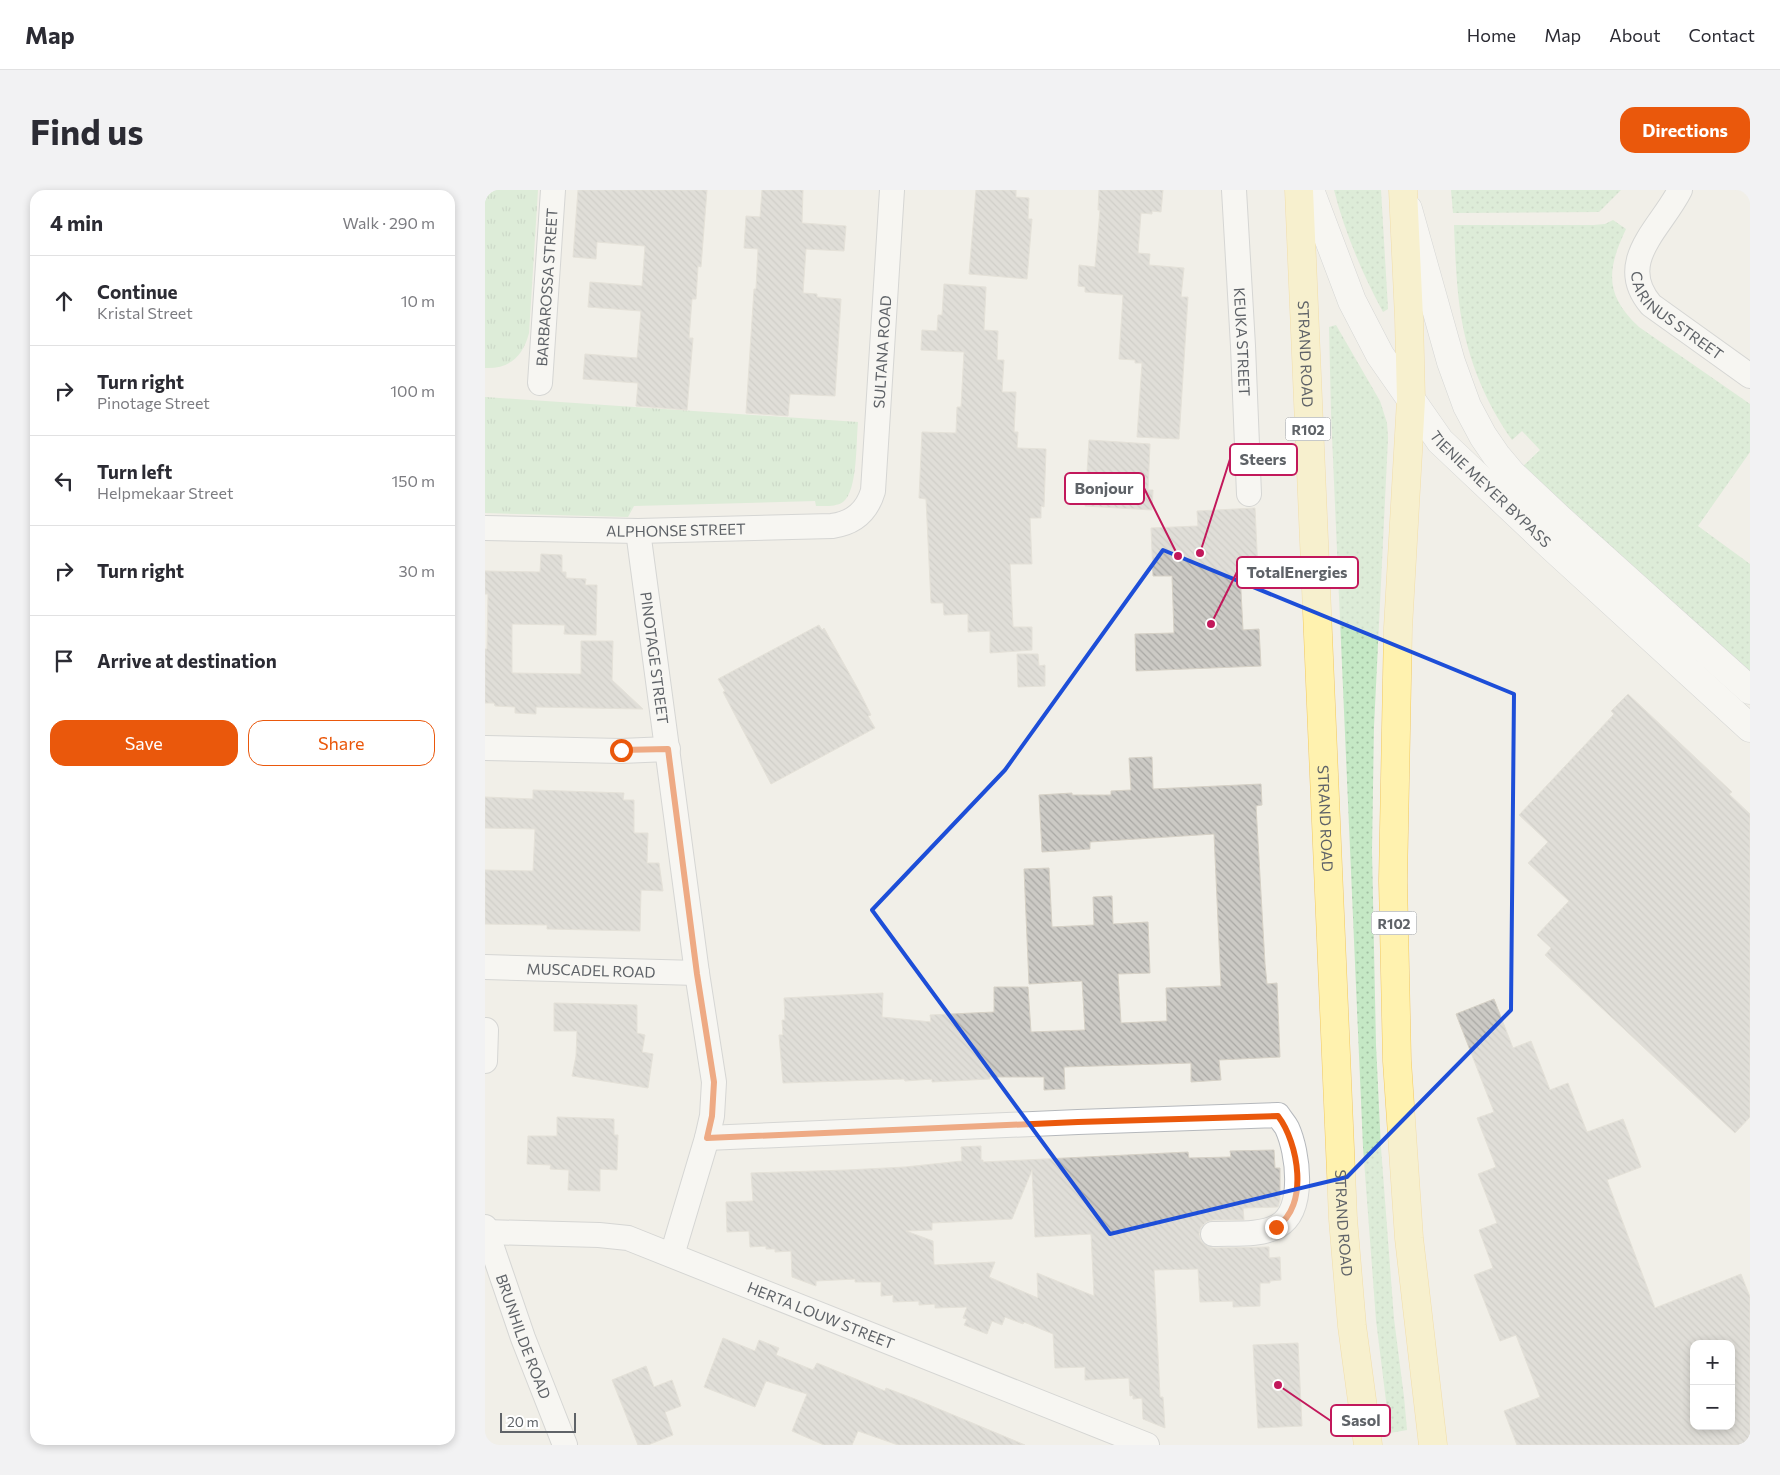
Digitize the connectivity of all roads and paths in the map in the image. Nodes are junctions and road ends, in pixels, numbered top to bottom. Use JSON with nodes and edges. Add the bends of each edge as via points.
{"nodes":[{"id":1,"x":553,"y":190,"type":"edge"},
{"id":2,"x":892,"y":190,"type":"edge"},
{"id":3,"x":1234,"y":190,"type":"edge"},
{"id":4,"x":1299,"y":190,"type":"edge"},
{"id":5,"x":1310,"y":190,"type":"edge"},
{"id":6,"x":1680,"y":190,"type":"edge"},
{"id":7,"x":1404,"y":193,"type":"edge"},
{"id":8,"x":1750,"y":376,"type":"edge"},
{"id":9,"x":540,"y":383,"type":"dead end"},
{"id":10,"x":1411,"y":400,"type":"junction"},
{"id":11,"x":1249,"y":494,"type":"dead end"},
{"id":12,"x":862,"y":511,"type":"joint"},
{"id":13,"x":485,"y":528,"type":"edge"},
{"id":14,"x":638,"y":531,"type":"junction"},
{"id":15,"x":1750,"y":690,"type":"edge"},
{"id":16,"x":1750,"y":728,"type":"edge"},
{"id":17,"x":485,"y":748,"type":"edge"},
{"id":18,"x":668,"y":749,"type":"junction"},
{"id":19,"x":485,"y":967,"type":"edge"},
{"id":20,"x":697,"y":974,"type":"junction"},
{"id":21,"x":486,"y":1030,"type":"dead end"},
{"id":22,"x":485,"y":1061,"type":"edge"},
{"id":23,"x":707,"y":1138,"type":"junction"},
{"id":24,"x":486,"y":1231,"type":"edge"},
{"id":25,"x":1213,"y":1234,"type":"dead end"},
{"id":26,"x":672,"y":1255,"type":"junction"},
{"id":27,"x":565,"y":1445,"type":"edge"},
{"id":28,"x":1147,"y":1445,"type":"edge"},
{"id":29,"x":1368,"y":1445,"type":"edge"},
{"id":30,"x":1433,"y":1445,"type":"edge"}],
"edges":[{"from":1,"to":9,"type":"street","name":"BARBAROSSA STREET"},
{"from":2,"to":12,"type":"street","name":"SULTANA ROAD","via":[[873,490],[869,504]]},
{"from":3,"to":11,"type":"street","name":"KEUKA STREET"},
{"from":4,"to":29,"type":"main road","name":"STRAND ROAD","number":"R102","via":[[1343,1219],[1352,1326]]},
{"from":5,"to":10,"type":"street","name":"TIENIE MEYER BYPASS","via":[[1352,301],[1380,355]]},
{"from":6,"to":8,"type":"street","name":"CARINUS STREET","via":[[1639,255],[1637,279],[1640,290],[1651,305]]},
{"from":7,"to":10,"type":"main road","number":"R102"},
{"from":7,"to":15,"type":"street","name":"TIENIE MEYER BYPASS","via":[[1454,371],[1467,406],[1492,449],[1511,474]]},
{"from":10,"to":16,"type":"street","name":"TIENIE MEYER BYPASS","via":[[1441,441],[1474,473]]},
{"from":10,"to":30,"type":"main road","number":"R102","via":[[1398,637],[1393,881],[1396,1051],[1409,1238]]},
{"from":12,"to":14,"type":"street","name":"ALPHONSE STREET","via":[[844,524],[832,526]]},
{"from":13,"to":14,"type":"street","name":"ALPHONSE STREET"},
{"from":14,"to":18,"type":"street","name":"PINOTAGE STREET"},
{"from":17,"to":18,"type":"street"},
{"from":18,"to":20,"type":"street","name":"PINOTAGE STREET"},
{"from":19,"to":20,"type":"street","name":"MUSCADEL ROAD"},
{"from":20,"to":23,"type":"street","name":"PINOTAGE STREET","via":[[714,1082]]},
{"from":21,"to":22,"type":"street"},
{"from":23,"to":25,"type":"street","via":[[1278,1116],[1291,1139],[1296,1170],[1291,1212],[1283,1223],[1269,1230]]},
{"from":23,"to":26,"type":"street","name":"PINOTAGE STREET"},
{"from":24,"to":26,"type":"street","name":"HERTA LOUW STREET","via":[[628,1238]]},
{"from":24,"to":27,"type":"street","name":"BRUNHILDE ROAD"},
{"from":26,"to":28,"type":"street","name":"HERTA LOUW STREET"}]}
